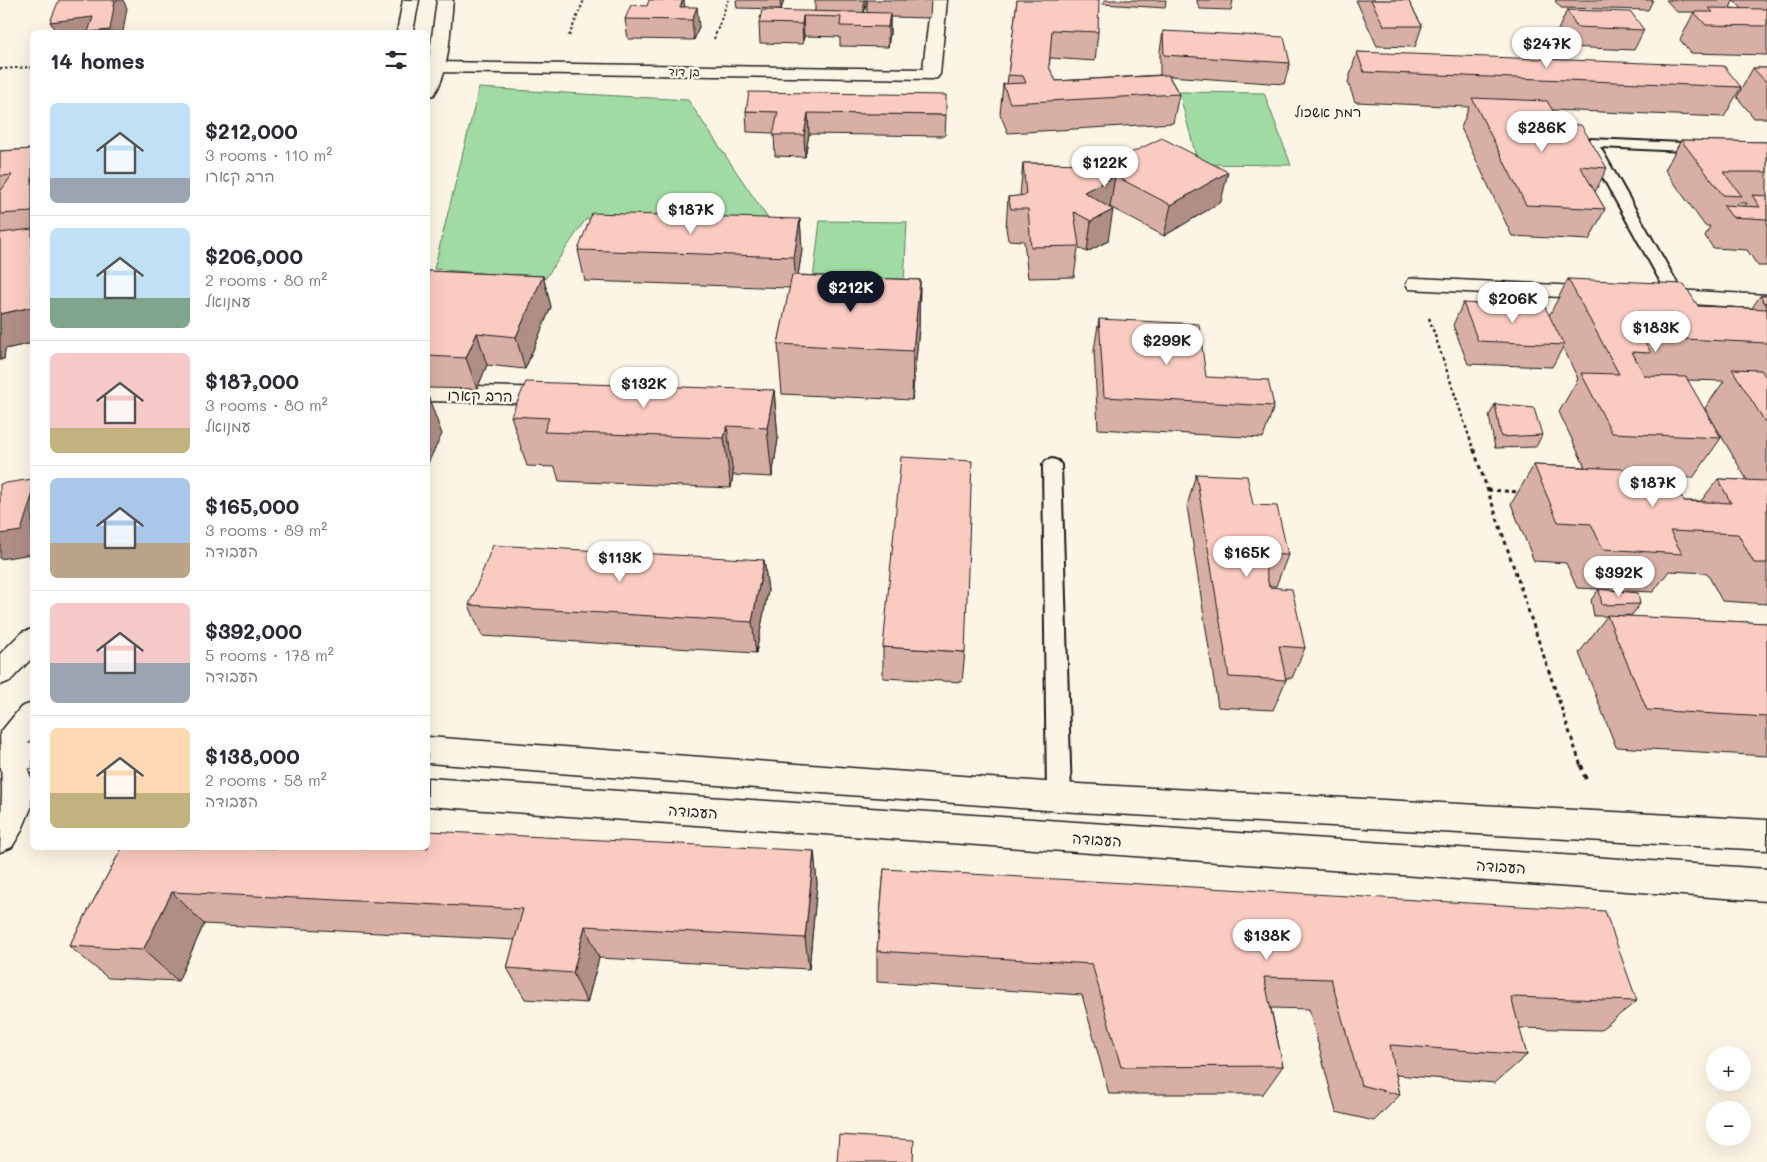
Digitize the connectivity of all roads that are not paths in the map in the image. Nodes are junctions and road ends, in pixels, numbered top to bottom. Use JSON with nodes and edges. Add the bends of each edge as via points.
{"nodes":[{"id":1,"x":411,"y":0,"type":"edge"},
{"id":2,"x":445,"y":0,"type":"edge"},
{"id":3,"x":939,"y":0,"type":"edge"},
{"id":4,"x":405,"y":30,"type":"edge"},
{"id":5,"x":436,"y":67,"type":"junction"},
{"id":6,"x":430,"y":85,"type":"edge"},
{"id":7,"x":1718,"y":148,"type":"edge"},
{"id":8,"x":1417,"y":284,"type":"road end"},
{"id":9,"x":1677,"y":297,"type":"junction"},
{"id":10,"x":1767,"y":302,"type":"edge"},
{"id":11,"x":430,"y":393,"type":"edge"},
{"id":12,"x":584,"y":397,"type":"edge"},
{"id":13,"x":1052,"y":465,"type":"dead end"},
{"id":14,"x":30,"y":642,"type":"edge"},
{"id":15,"x":0,"y":673,"type":"edge"},
{"id":16,"x":30,"y":720,"type":"edge"},
{"id":17,"x":430,"y":750,"type":"edge"},
{"id":18,"x":11,"y":754,"type":"edge"},
{"id":19,"x":430,"y":792,"type":"edge"},
{"id":20,"x":1059,"y":797,"type":"junction"},
{"id":21,"x":15,"y":819,"type":"edge"},
{"id":22,"x":1767,"y":836,"type":"edge"},
{"id":23,"x":1767,"y":885,"type":"edge"}],
"edges":[{"from":1,"to":4,"type":"street"},
{"from":2,"to":5,"type":"street"},
{"from":3,"to":5,"type":"street","name":"בן דוד","via":[[931,74]]},
{"from":5,"to":6,"type":"street"},
{"from":7,"to":9,"type":"lane","via":[[1591,143]]},
{"from":8,"to":9,"type":"street"},
{"from":9,"to":10,"type":"street"},
{"from":11,"to":12,"type":"street","name":"הרב קארו"},
{"from":13,"to":20,"type":"lane"},
{"from":14,"to":15,"type":"street"},
{"from":16,"to":18,"type":"street"},
{"from":17,"to":20,"type":"street"},
{"from":18,"to":21,"type":"street","via":[[18,786]]},
{"from":19,"to":23,"type":"street","name":"העבודה"},
{"from":20,"to":22,"type":"street"}]}
